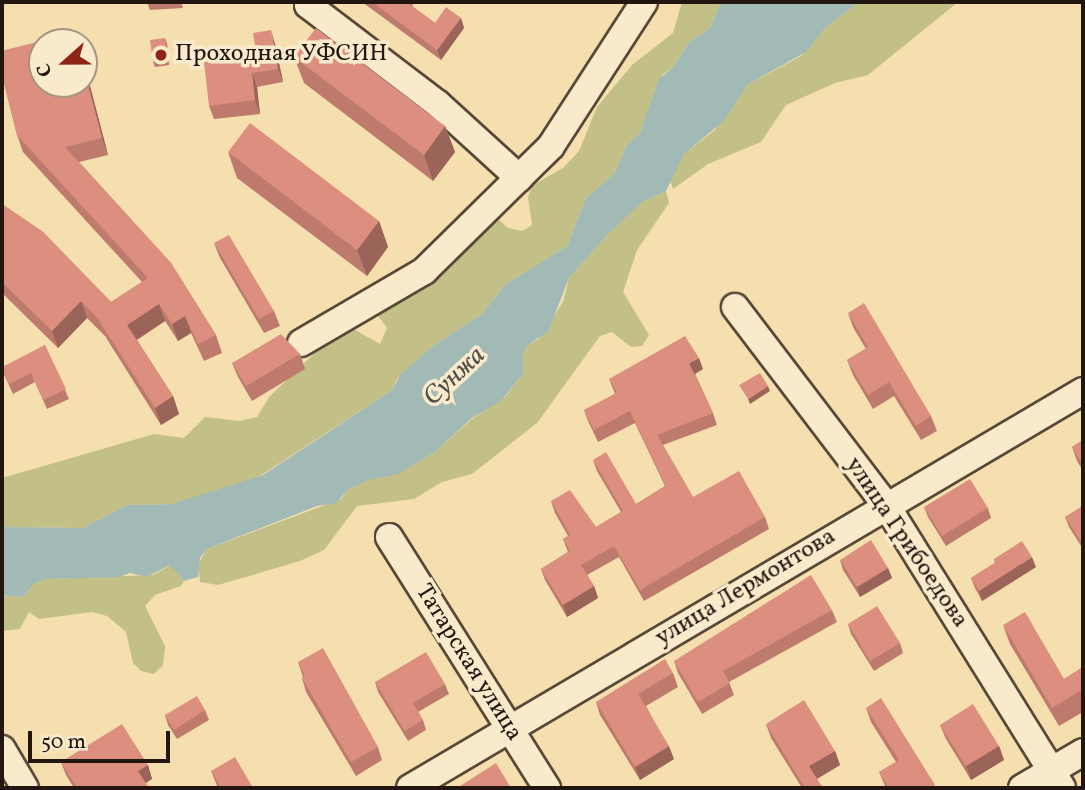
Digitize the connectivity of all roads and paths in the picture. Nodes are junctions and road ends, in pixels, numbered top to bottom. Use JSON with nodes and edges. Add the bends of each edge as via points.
{"nodes":[{"id":1,"x":644,"y":2,"type":"edge"},
{"id":2,"x":309,"y":3,"type":"edge"},
{"id":3,"x":519,"y":178,"type":"junction"},
{"id":4,"x":735,"y":307,"type":"dead end"},
{"id":5,"x":301,"y":344,"type":"dead end"},
{"id":6,"x":1083,"y":391,"type":"edge"},
{"id":7,"x":886,"y":505,"type":"junction"},
{"id":8,"x":389,"y":537,"type":"dead end"},
{"id":9,"x":510,"y":729,"type":"junction"},
{"id":10,"x":2,"y":749,"type":"edge"},
{"id":11,"x":1083,"y":752,"type":"edge"},
{"id":12,"x":1057,"y":780,"type":"edge"},
{"id":13,"x":25,"y":788,"type":"edge"},
{"id":14,"x":410,"y":788,"type":"edge"},
{"id":15,"x":547,"y":788,"type":"edge"},
{"id":16,"x":1022,"y":788,"type":"edge"}],
"edges":[{"from":1,"to":3,"type":"street","via":[[551,146]]},
{"from":2,"to":3,"type":"street","via":[[438,104]]},
{"from":3,"to":5,"type":"street","via":[[424,271]]},
{"from":4,"to":7,"type":"street","name":"улица Грибоедова"},
{"from":6,"to":7,"type":"street","name":"улица Лермонтова"},
{"from":7,"to":9,"type":"street","name":"улица Лермонтова"},
{"from":7,"to":12,"type":"street","name":"улица Грибоедова"},
{"from":8,"to":9,"type":"street","name":"Татарская улица"},
{"from":9,"to":14,"type":"street","name":"улица Лермонтова"},
{"from":9,"to":15,"type":"street","name":"Татарская улица"},
{"from":10,"to":13,"type":"street"},
{"from":11,"to":12,"type":"street"},
{"from":12,"to":16,"type":"street"}]}
